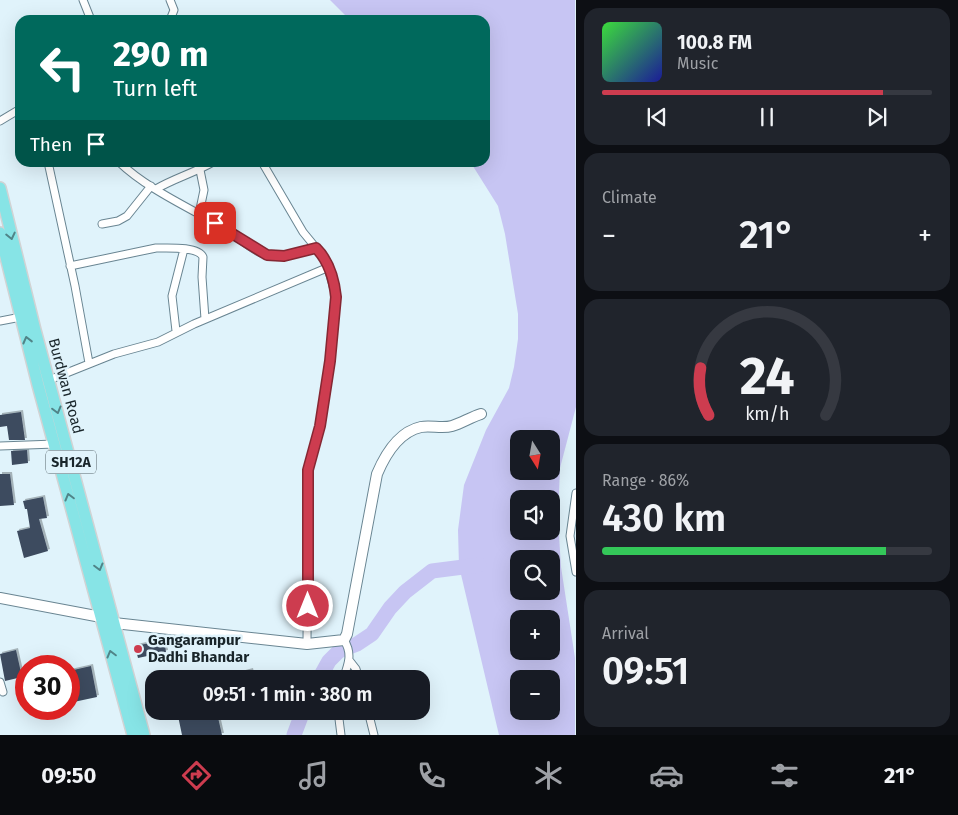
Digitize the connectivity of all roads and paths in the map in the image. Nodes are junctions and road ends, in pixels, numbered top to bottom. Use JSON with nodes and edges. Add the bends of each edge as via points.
{"nodes":[{"id":1,"x":82,"y":0,"type":"edge"},
{"id":2,"x":170,"y":0,"type":"edge"},
{"id":3,"x":89,"y":15,"type":"edge"},
{"id":4,"x":172,"y":15,"type":"edge"},
{"id":5,"x":15,"y":112,"type":"edge"},
{"id":6,"x":0,"y":121,"type":"edge"},
{"id":7,"x":49,"y":167,"type":"edge"},
{"id":8,"x":124,"y":167,"type":"edge"},
{"id":9,"x":205,"y":167,"type":"edge"},
{"id":10,"x":265,"y":167,"type":"edge"},
{"id":11,"x":200,"y":170,"type":"junction"},
{"id":12,"x":154,"y":187,"type":"junction"},
{"id":13,"x":0,"y":188,"type":"edge"},
{"id":14,"x":2,"y":203,"type":"edge"},
{"id":15,"x":199,"y":214,"type":"junction"},
{"id":16,"x":102,"y":224,"type":"dead end"},
{"id":17,"x":0,"y":235,"type":"edge"},
{"id":18,"x":316,"y":248,"type":"junction"},
{"id":19,"x":184,"y":249,"type":"junction"},
{"id":20,"x":70,"y":266,"type":"junction"},
{"id":21,"x":329,"y":267,"type":"junction"},
{"id":22,"x":22,"y":318,"type":"junction"},
{"id":23,"x":205,"y":319,"type":"junction"},
{"id":24,"x":0,"y":321,"type":"edge"},
{"id":25,"x":176,"y":332,"type":"junction"},
{"id":26,"x":89,"y":363,"type":"junction"},
{"id":27,"x":48,"y":380,"type":"junction"},
{"id":28,"x":481,"y":414,"type":"dead end"},
{"id":29,"x":55,"y":444,"type":"junction"},
{"id":30,"x":0,"y":446,"type":"edge"},
{"id":31,"x":576,"y":493,"type":"edge"},
{"id":32,"x":574,"y":519,"type":"edge"},
{"id":33,"x":574,"y":559,"type":"edge"},
{"id":34,"x":576,"y":572,"type":"edge"},
{"id":35,"x":0,"y":598,"type":"edge"},
{"id":36,"x":101,"y":616,"type":"junction"},
{"id":37,"x":114,"y":623,"type":"junction"},
{"id":38,"x":308,"y":644,"type":"junction"},
{"id":39,"x":347,"y":649,"type":"junction"},
{"id":40,"x":344,"y":670,"type":"edge"},
{"id":41,"x":356,"y":670,"type":"edge"},
{"id":42,"x":0,"y":682,"type":"edge"},
{"id":43,"x":124,"y":682,"type":"junction"},
{"id":44,"x":3,"y":692,"type":"dead end"},
{"id":45,"x":339,"y":720,"type":"edge"},
{"id":46,"x":370,"y":720,"type":"edge"},
{"id":47,"x":133,"y":735,"type":"edge"},
{"id":48,"x":144,"y":735,"type":"edge"},
{"id":49,"x":341,"y":735,"type":"edge"},
{"id":50,"x":374,"y":735,"type":"edge"}],
"edges":[{"from":1,"to":3,"type":"street"},
{"from":2,"to":4,"type":"street","via":[[174,10]]},
{"from":5,"to":6,"type":"street"},
{"from":7,"to":20,"type":"street"},
{"from":8,"to":12,"type":"street"},
{"from":9,"to":11,"type":"street"},
{"from":10,"to":18,"type":"street"},
{"from":11,"to":12,"type":"street"},
{"from":11,"to":15,"type":"street","via":[[204,190]]},
{"from":12,"to":15,"type":"street"},
{"from":12,"to":16,"type":"street","via":[[126,216]]},
{"from":13,"to":14,"type":"main road","name":"Burdwan Road","number":"SH12A"},
{"from":14,"to":27,"type":"main road","name":"Burdwan Road","number":"SH12A","one_way":true},
{"from":15,"to":18,"type":"street","via":[[267,255],[284,256]]},
{"from":17,"to":22,"type":"main road","name":"Burdwan Road","number":"SH12A"},
{"from":18,"to":21,"type":"street"},
{"from":19,"to":20,"type":"street","via":[[156,248]]},
{"from":19,"to":23,"type":"street","via":[[203,254]]},
{"from":19,"to":25,"type":"street","via":[[172,296]]},
{"from":20,"to":26,"type":"street"},
{"from":21,"to":23,"type":"street"},
{"from":21,"to":38,"type":"street","via":[[336,297],[330,361],[320,426],[308,470]]},
{"from":22,"to":24,"type":"street"},
{"from":29,"to":22,"type":"main road","name":"Burdwan Road","number":"SH12A","one_way":true},
{"from":23,"to":25,"type":"street"},
{"from":25,"to":26,"type":"street","via":[[152,344]]},
{"from":26,"to":27,"type":"street"},
{"from":27,"to":37,"type":"main road","name":"Burdwan Road","number":"SH12A","one_way":true},
{"from":28,"to":39,"type":"street","via":[[454,426],[421,427],[409,432],[396,441],[382,463],[377,474],[346,634]]},
{"from":29,"to":30,"type":"street"},
{"from":36,"to":29,"type":"main road","name":"Burdwan Road","number":"SH12A","one_way":true},
{"from":31,"to":32,"type":"street"},
{"from":32,"to":33,"type":"street","via":[[570,536]]},
{"from":33,"to":34,"type":"street"},
{"from":35,"to":36,"type":"street"},
{"from":43,"to":36,"type":"main road","name":"Burdwan Road","number":"SH12A","one_way":true},
{"from":37,"to":38,"type":"street"},
{"from":37,"to":43,"type":"main road","name":"Burdwan Road","number":"SH12A"},
{"from":38,"to":39,"type":"street"},
{"from":39,"to":40,"type":"street"},
{"from":39,"to":41,"type":"street"},
{"from":42,"to":44,"type":"street"},
{"from":43,"to":47,"type":"main road","name":"Burdwan Road","number":"SH12A"},
{"from":43,"to":48,"type":"main road","name":"Burdwan Road","number":"SH12A"},
{"from":45,"to":49,"type":"street"},
{"from":46,"to":50,"type":"street"}]}
